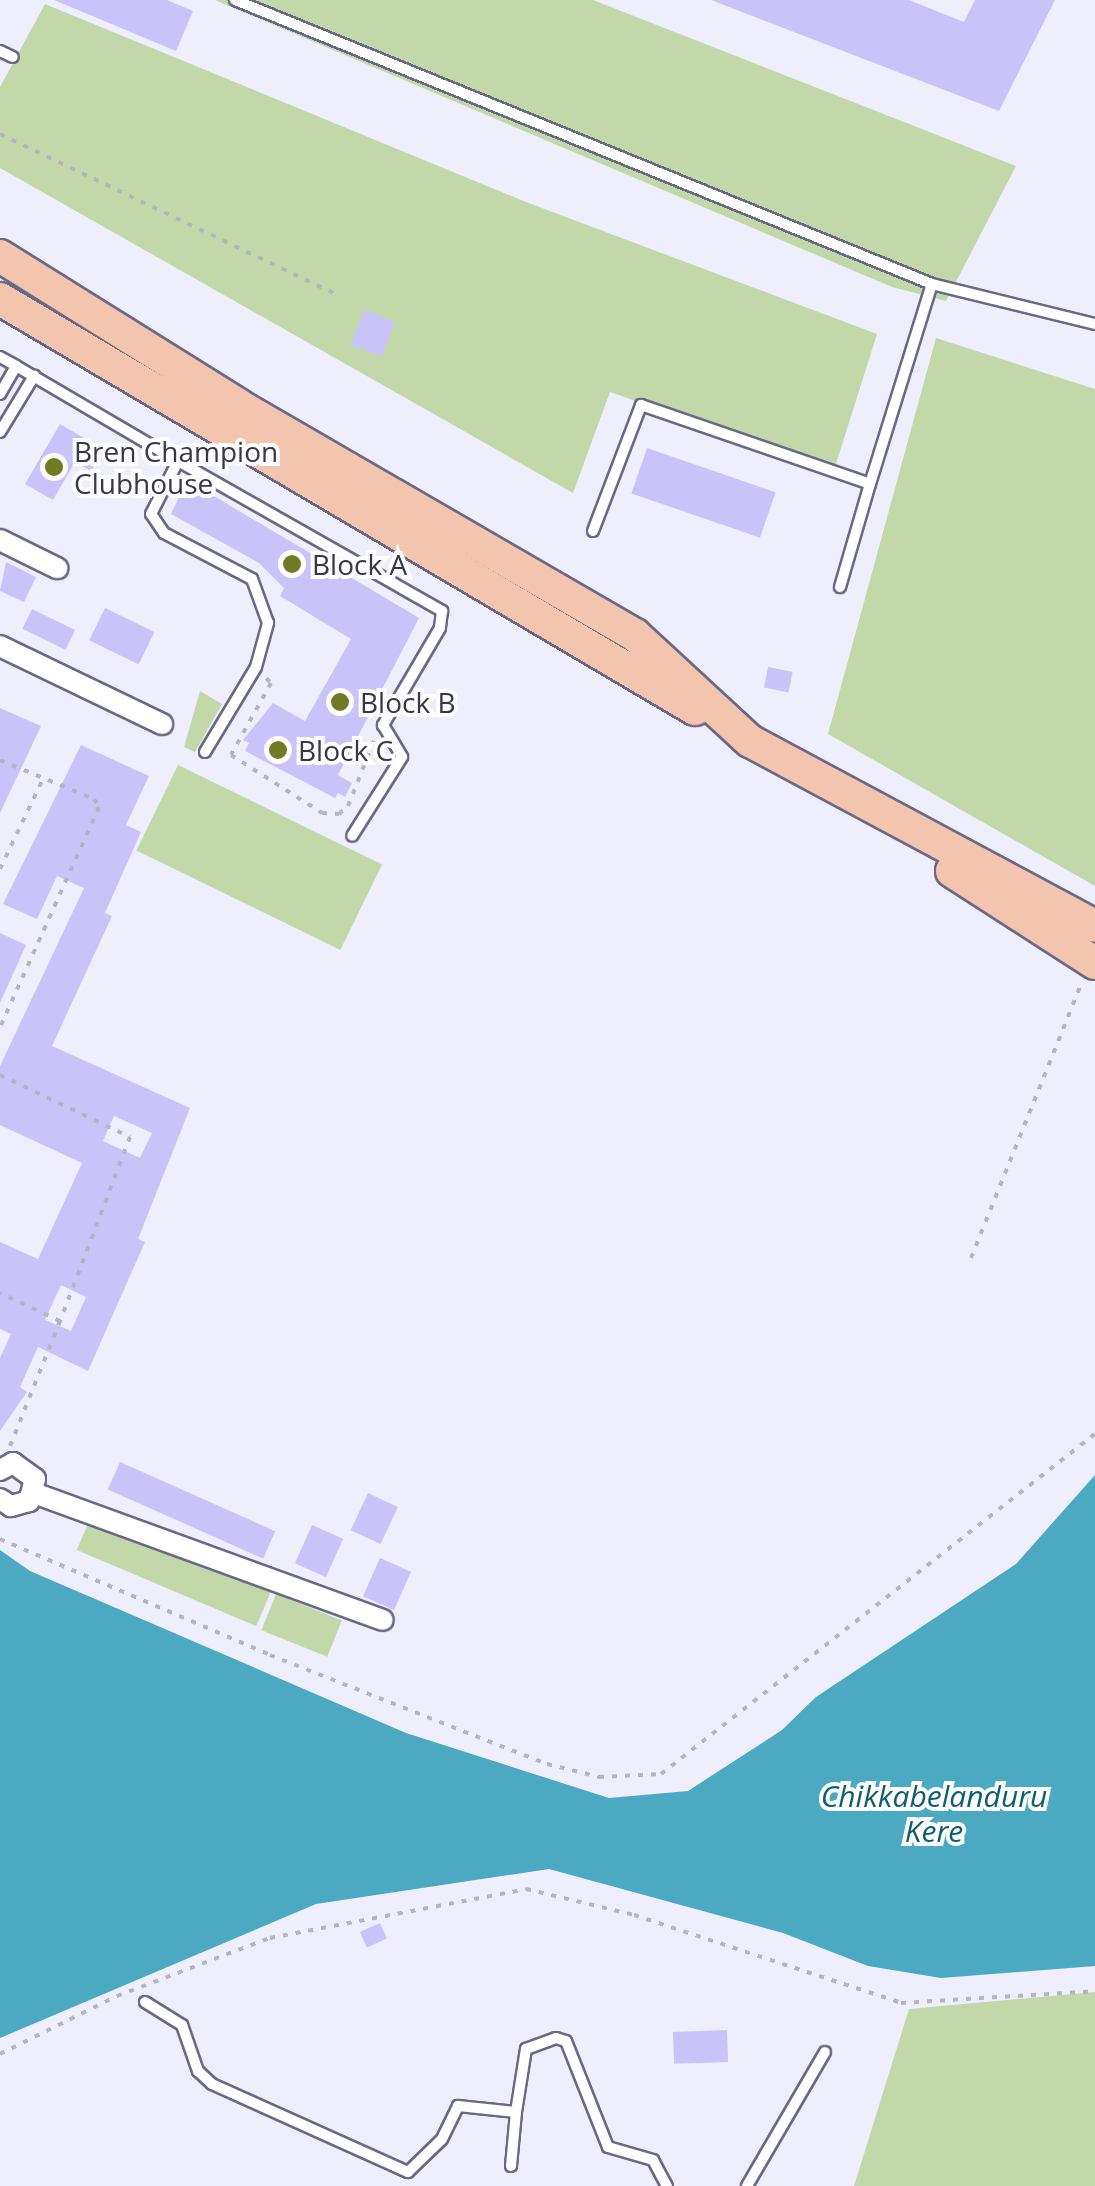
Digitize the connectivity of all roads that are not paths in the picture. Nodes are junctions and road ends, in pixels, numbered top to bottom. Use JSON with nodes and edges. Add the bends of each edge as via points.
{"nodes":[{"id":1,"x":235,"y":0,"type":"edge"},
{"id":2,"x":0,"y":51,"type":"edge"},
{"id":3,"x":14,"y":57,"type":"dead end"},
{"id":4,"x":0,"y":256,"type":"edge"},
{"id":5,"x":932,"y":284,"type":"junction"},
{"id":6,"x":0,"y":299,"type":"edge"},
{"id":7,"x":1095,"y":324,"type":"edge"},
{"id":8,"x":0,"y":357,"type":"edge"},
{"id":9,"x":16,"y":366,"type":"junction"},
{"id":10,"x":34,"y":376,"type":"junction"},
{"id":11,"x":0,"y":394,"type":"edge"},
{"id":12,"x":0,"y":432,"type":"edge"},
{"id":13,"x":178,"y":461,"type":"junction"},
{"id":14,"x":870,"y":484,"type":"junction"},
{"id":15,"x":594,"y":531,"type":"dead end"},
{"id":16,"x":0,"y":540,"type":"edge"},
{"id":17,"x":58,"y":568,"type":"dead end"},
{"id":18,"x":840,"y":587,"type":"dead end"},
{"id":19,"x":0,"y":646,"type":"edge"},
{"id":20,"x":162,"y":724,"type":"dead end"},
{"id":21,"x":750,"y":741,"type":"junction"},
{"id":22,"x":205,"y":752,"type":"dead end"},
{"id":23,"x":352,"y":836,"type":"dead end"},
{"id":24,"x":1095,"y":926,"type":"edge"},
{"id":25,"x":1093,"y":962,"type":"edge"},
{"id":26,"x":0,"y":1470,"type":"edge"},
{"id":27,"x":34,"y":1493,"type":"junction"},
{"id":28,"x":0,"y":1500,"type":"edge"},
{"id":29,"x":383,"y":1620,"type":"dead end"},
{"id":30,"x":145,"y":2002,"type":"dead end"},
{"id":31,"x":825,"y":2052,"type":"dead end"},
{"id":32,"x":516,"y":2112,"type":"junction"},
{"id":33,"x":510,"y":2166,"type":"dead end"},
{"id":34,"x":667,"y":2186,"type":"edge"},
{"id":35,"x":747,"y":2186,"type":"edge"}],
"edges":[{"from":1,"to":5,"type":"lane"},
{"from":2,"to":3,"type":"lane"},
{"from":4,"to":21,"type":"main road","via":[[238,405],[635,635]]},
{"from":5,"to":7,"type":"lane"},
{"from":5,"to":14,"type":"lane"},
{"from":6,"to":21,"type":"main road"},
{"from":8,"to":9,"type":"lane"},
{"from":9,"to":10,"type":"lane"},
{"from":9,"to":11,"type":"lane"},
{"from":10,"to":12,"type":"lane"},
{"from":10,"to":13,"type":"lane"},
{"from":13,"to":22,"type":"lane","via":[[151,514],[164,532],[252,579],[268,623],[256,667]]},
{"from":13,"to":23,"type":"lane","via":[[442,611],[440,628],[383,726],[402,757]]},
{"from":14,"to":15,"type":"lane","via":[[641,405]]},
{"from":14,"to":18,"type":"lane"},
{"from":16,"to":17,"type":"street"},
{"from":19,"to":20,"type":"street"},
{"from":21,"to":24,"type":"main road"},
{"from":21,"to":25,"type":"main road"},
{"from":26,"to":27,"type":"street","via":[[27,1467]]},
{"from":27,"to":28,"type":"street","via":[[21,1505]]},
{"from":27,"to":29,"type":"street"},
{"from":30,"to":32,"type":"lane","via":[[182,2025],[198,2071],[212,2084],[408,2172],[442,2139],[458,2106]]},
{"from":31,"to":35,"type":"lane"},
{"from":32,"to":33,"type":"lane"},
{"from":32,"to":34,"type":"lane","via":[[530,2042],[566,2041],[598,2133],[622,2156],[661,2166]]}]}
